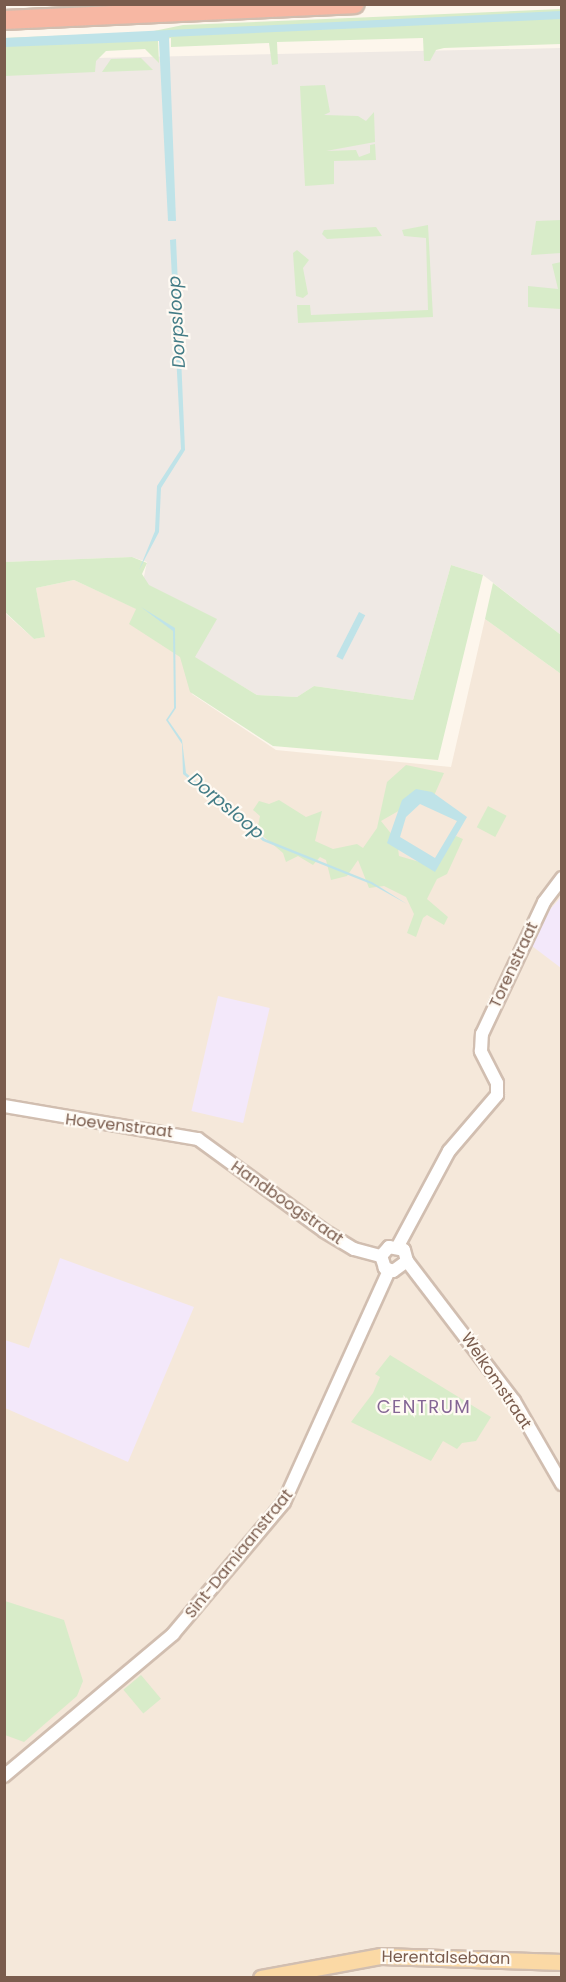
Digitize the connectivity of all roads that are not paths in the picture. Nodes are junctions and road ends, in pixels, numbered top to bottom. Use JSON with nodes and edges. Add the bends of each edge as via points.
{"nodes":[{"id":1,"x":355,"y":4,"type":"edge"},
{"id":2,"x":4,"y":20,"type":"edge"},
{"id":3,"x":561,"y":878,"type":"edge"},
{"id":4,"x":4,"y":1106,"type":"edge"},
{"id":5,"x":198,"y":1139,"type":"joint"},
{"id":6,"x":398,"y":1246,"type":"junction"},
{"id":7,"x":381,"y":1256,"type":"junction"},
{"id":8,"x":405,"y":1265,"type":"junction"},
{"id":9,"x":389,"y":1270,"type":"junction"},
{"id":10,"x":561,"y":1484,"type":"edge"},
{"id":11,"x":4,"y":1776,"type":"edge"},
{"id":12,"x":561,"y":1962,"type":"edge"},
{"id":13,"x":261,"y":1977,"type":"edge"}],
"edges":[{"from":1,"to":2,"type":"highway"},
{"from":3,"to":6,"type":"street","name":"Torenstraat","via":[[544,902],[482,1034],[483,1057],[497,1083],[497,1095],[441,1163]]},
{"from":4,"to":5,"type":"street","name":"Hoevenstraat"},
{"from":5,"to":7,"type":"street","name":"Handboogstraat","via":[[324,1231],[354,1250]]},
{"from":6,"to":7,"type":"street","via":[[389,1246]]},
{"from":6,"to":8,"type":"street","name":"Welkomstraat"},
{"from":7,"to":9,"type":"street"},
{"from":8,"to":9,"type":"street"},
{"from":8,"to":10,"type":"street","name":"Welkomstraat","via":[[424,1282],[514,1401]]},
{"from":9,"to":11,"type":"street","name":"Sint-Damiaanstraat","via":[[284,1502],[173,1634]]},
{"from":12,"to":13,"type":"main road","name":"Herentalsebaan","via":[[381,1956]]}]}
